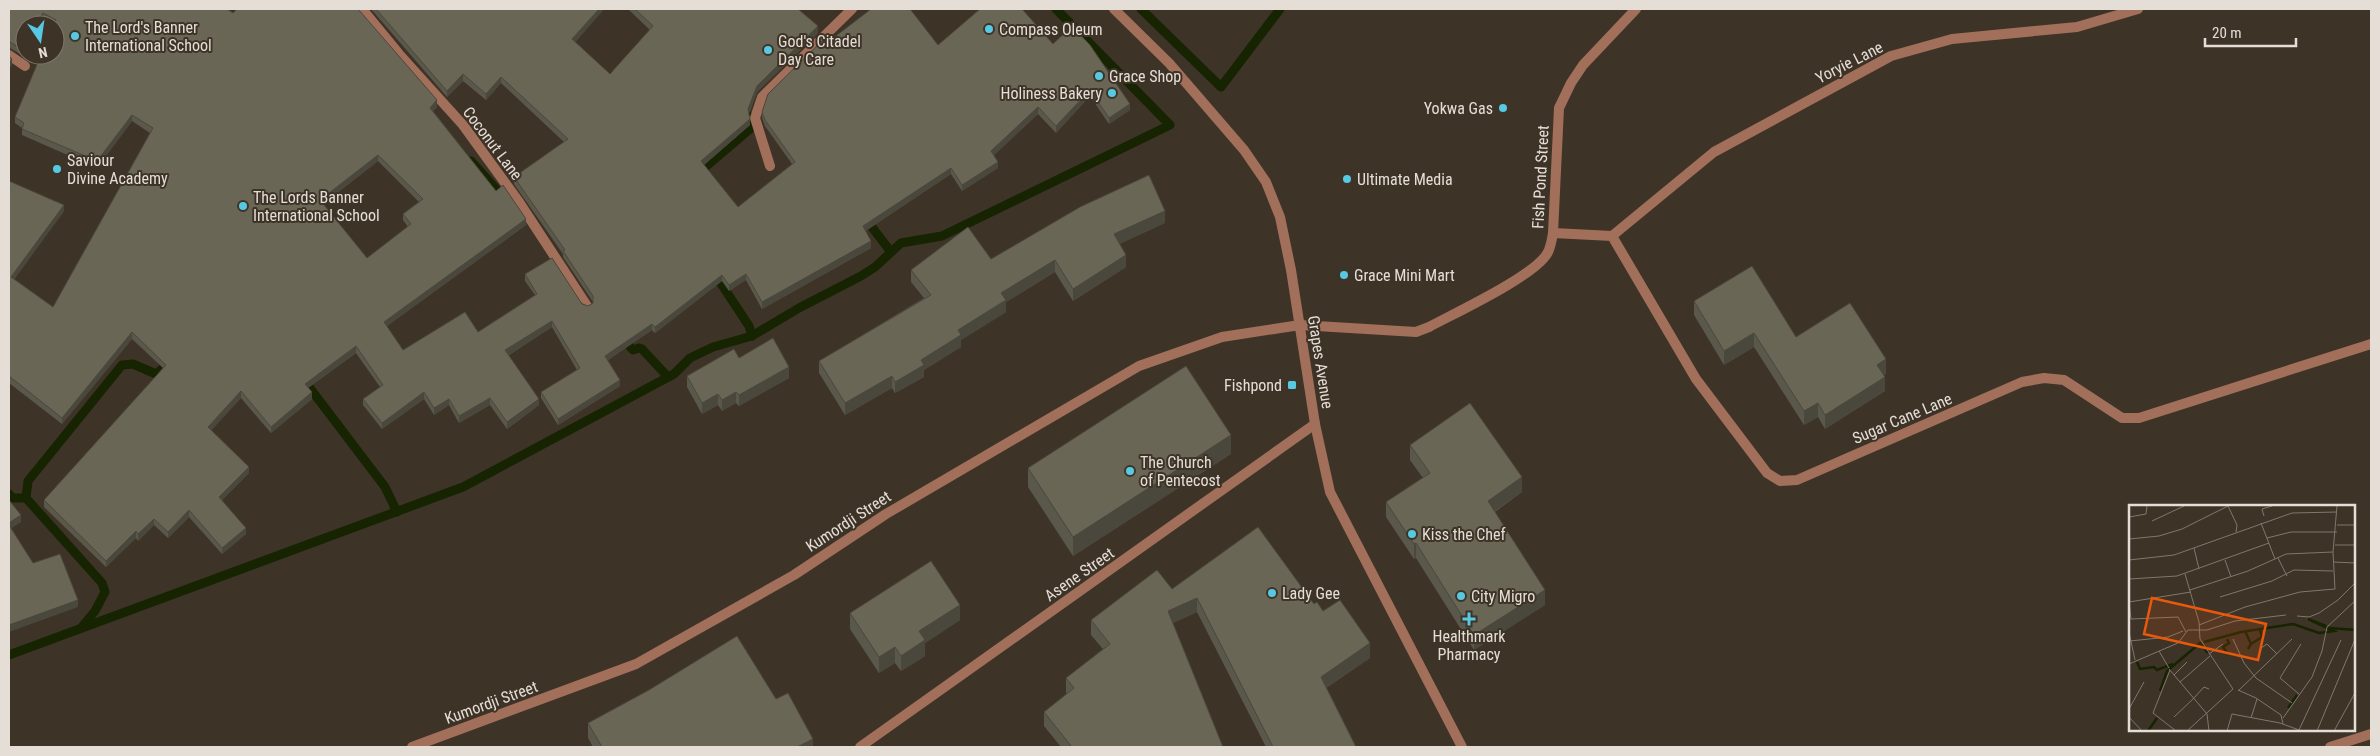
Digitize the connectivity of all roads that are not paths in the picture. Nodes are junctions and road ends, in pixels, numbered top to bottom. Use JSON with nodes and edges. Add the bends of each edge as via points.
{"nodes":[{"id":1,"x":362,"y":9,"type":"edge"},
{"id":2,"x":852,"y":9,"type":"edge"},
{"id":3,"x":1114,"y":9,"type":"edge"},
{"id":4,"x":1636,"y":9,"type":"edge"},
{"id":5,"x":2138,"y":9,"type":"edge"},
{"id":6,"x":9,"y":55,"type":"edge"},
{"id":7,"x":25,"y":66,"type":"dead end"},
{"id":8,"x":770,"y":166,"type":"dead end"},
{"id":9,"x":1553,"y":233,"type":"junction"},
{"id":10,"x":1612,"y":236,"type":"junction"},
{"id":11,"x":587,"y":306,"type":"edge"},
{"id":12,"x":1300,"y":324,"type":"junction"},
{"id":13,"x":2371,"y":344,"type":"edge"},
{"id":14,"x":1315,"y":424,"type":"junction"},
{"id":15,"x":2371,"y":734,"type":"edge"},
{"id":16,"x":412,"y":747,"type":"edge"},
{"id":17,"x":860,"y":747,"type":"edge"},
{"id":18,"x":1462,"y":747,"type":"edge"},
{"id":19,"x":2330,"y":747,"type":"edge"}],
"edges":[{"from":1,"to":11,"type":"street","name":"Coconut Lane","via":[[463,125]]},
{"from":2,"to":8,"type":"street","via":[[762,97],[754,118]]},
{"from":3,"to":12,"type":"street","name":"Grapes Avenue","via":[[1169,63],[1244,150],[1266,182],[1280,217]]},
{"from":4,"to":9,"type":"street","name":"Fish Pond Street","via":[[1583,66],[1559,108]]},
{"from":5,"to":10,"type":"street","name":"Yoryie Lane","via":[[2077,27],[1952,39],[1891,56],[1714,152]]},
{"from":6,"to":7,"type":"street"},
{"from":9,"to":10,"type":"street"},
{"from":9,"to":12,"type":"street","name":"Fish Pond Street","via":[[1548,252],[1528,271],[1416,332]]},
{"from":10,"to":13,"type":"street","name":"Sugar Cane Lane","via":[[1696,379],[1766,473],[1780,481],[1797,480],[2022,382],[2044,378],[2064,380],[2122,418],[2139,418]]},
{"from":12,"to":14,"type":"street","name":"Grapes Avenue"},
{"from":12,"to":16,"type":"street","name":"Kumordji Street","via":[[1222,337],[1139,366],[886,514],[794,574],[636,664]]},
{"from":14,"to":17,"type":"street","name":"Asene Street"},
{"from":14,"to":18,"type":"street","name":"Grapes Avenue","via":[[1330,492]]},
{"from":15,"to":19,"type":"street"}]}
